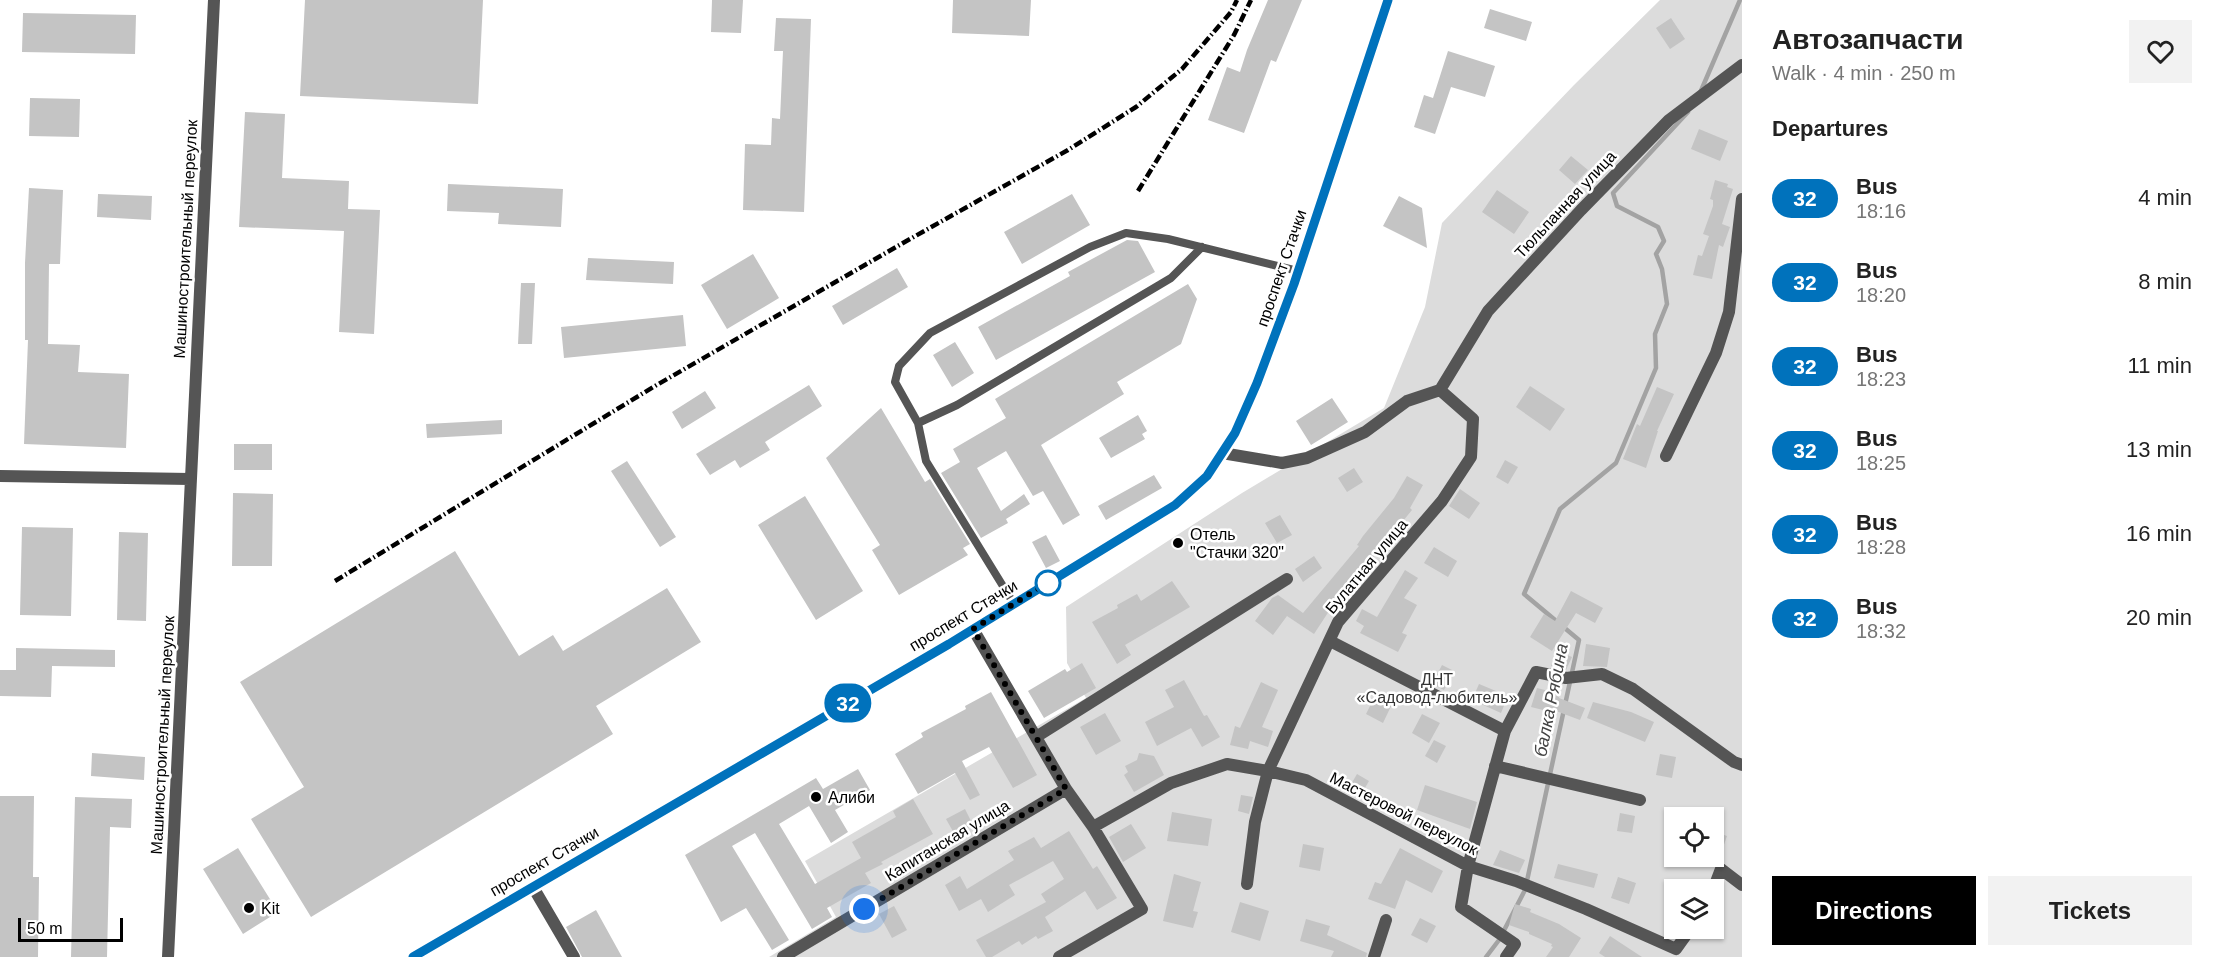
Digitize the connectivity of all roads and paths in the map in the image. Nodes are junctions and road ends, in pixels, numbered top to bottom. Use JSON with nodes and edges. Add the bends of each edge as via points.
{"nodes":[{"id":1,"x":214,"y":0,"type":"edge"},
{"id":2,"x":1388,"y":0,"type":"edge"},
{"id":3,"x":1742,"y":65,"type":"edge"},
{"id":4,"x":1742,"y":199,"type":"edge"},
{"id":5,"x":1202,"y":247,"type":"junction"},
{"id":6,"x":1299,"y":271,"type":"junction"},
{"id":7,"x":1440,"y":390,"type":"junction"},
{"id":8,"x":918,"y":423,"type":"junction"},
{"id":9,"x":1222,"y":453,"type":"junction"},
{"id":10,"x":1666,"y":456,"type":"dead end"},
{"id":11,"x":0,"y":476,"type":"edge"},
{"id":12,"x":190,"y":479,"type":"junction"},
{"id":13,"x":1287,"y":579,"type":"dead end"},
{"id":14,"x":1014,"y":604,"type":"junction"},
{"id":15,"x":973,"y":629,"type":"junction"},
{"id":16,"x":1330,"y":641,"type":"junction"},
{"id":17,"x":1505,"y":731,"type":"junction"},
{"id":18,"x":1036,"y":737,"type":"junction"},
{"id":19,"x":1742,"y":765,"type":"edge"},
{"id":20,"x":1495,"y":766,"type":"junction"},
{"id":21,"x":1268,"y":771,"type":"junction"},
{"id":22,"x":1066,"y":789,"type":"junction"},
{"id":23,"x":1640,"y":800,"type":"dead end"},
{"id":24,"x":1093,"y":827,"type":"junction"},
{"id":25,"x":1468,"y":866,"type":"junction"},
{"id":26,"x":1717,"y":879,"type":"edge"},
{"id":27,"x":1247,"y":884,"type":"dead end"},
{"id":28,"x":1742,"y":885,"type":"edge"},
{"id":29,"x":533,"y":887,"type":"junction"},
{"id":30,"x":1386,"y":920,"type":"dead end"},
{"id":31,"x":1683,"y":939,"type":"edge"},
{"id":32,"x":1673,"y":953,"type":"edge"},
{"id":33,"x":168,"y":957,"type":"edge"},
{"id":34,"x":412,"y":957,"type":"edge"},
{"id":35,"x":573,"y":957,"type":"edge"},
{"id":36,"x":783,"y":957,"type":"edge"},
{"id":37,"x":1059,"y":957,"type":"edge"},
{"id":38,"x":1374,"y":957,"type":"edge"},
{"id":39,"x":1506,"y":957,"type":"edge"}],
"edges":[{"from":1,"to":12,"type":"street","name":"Машиностроительный переулок"},
{"from":2,"to":6,"type":"street","name":"проспект Стачки"},
{"from":3,"to":7,"type":"street","name":"Тюльпанная улица","via":[[1669,120],[1565,227],[1488,312]]},
{"from":4,"to":10,"type":"street","via":[[1729,312],[1716,353]]},
{"from":5,"to":6,"type":"lane"},
{"from":5,"to":8,"type":"lane","via":[[1171,278],[957,405]]},
{"from":5,"to":8,"type":"lane","via":[[1126,233],[1090,247],[930,333],[898,366],[895,382]]},
{"from":6,"to":9,"type":"street","name":"проспект Стачки","via":[[1257,383]]},
{"from":7,"to":9,"type":"street","via":[[1407,401],[1365,432],[1307,458],[1282,463]]},
{"from":7,"to":16,"type":"street","name":"Булатная улица","via":[[1473,419],[1471,457],[1442,501],[1338,622]]},
{"from":8,"to":14,"type":"lane","via":[[926,461]]},
{"from":9,"to":14,"type":"street","name":"проспект Стачки","via":[[1207,476],[1175,505]]},
{"from":11,"to":12,"type":"street"},
{"from":12,"to":33,"type":"street","name":"Машиностроительный переулок"},
{"from":13,"to":18,"type":"street"},
{"from":14,"to":15,"type":"street","name":"проспект Стачки"},
{"from":15,"to":18,"type":"street"},
{"from":15,"to":29,"type":"street","name":"проспект Стачки"},
{"from":16,"to":17,"type":"street"},
{"from":16,"to":21,"type":"street","name":"Булатная улица"},
{"from":17,"to":19,"type":"street","via":[[1536,672],[1566,678],[1602,674],[1633,689]]},
{"from":17,"to":20,"type":"street"},
{"from":18,"to":22,"type":"street"},
{"from":20,"to":23,"type":"street"},
{"from":20,"to":25,"type":"street"},
{"from":21,"to":24,"type":"street","name":"Мастеровой переулок","via":[[1227,764],[1171,783]]},
{"from":21,"to":25,"type":"street","name":"Мастеровой переулок","via":[[1306,780]]},
{"from":21,"to":27,"type":"street","name":"Булатная улица","via":[[1255,822]]},
{"from":22,"to":24,"type":"street"},
{"from":22,"to":36,"type":"street","name":"Капитанская улица"},
{"from":24,"to":37,"type":"street","via":[[1142,909]]},
{"from":25,"to":32,"type":"street","name":"Мастеровой переулок","via":[[1586,909]]},
{"from":25,"to":39,"type":"street","via":[[1461,907],[1515,944]]},
{"from":26,"to":28,"type":"street","via":[[1721,869]]},
{"from":29,"to":34,"type":"street","name":"проспект Стачки"},
{"from":29,"to":35,"type":"street"},
{"from":30,"to":38,"type":"street"},
{"from":31,"to":32,"type":"street","name":"Мастеровой переулок"}]}
